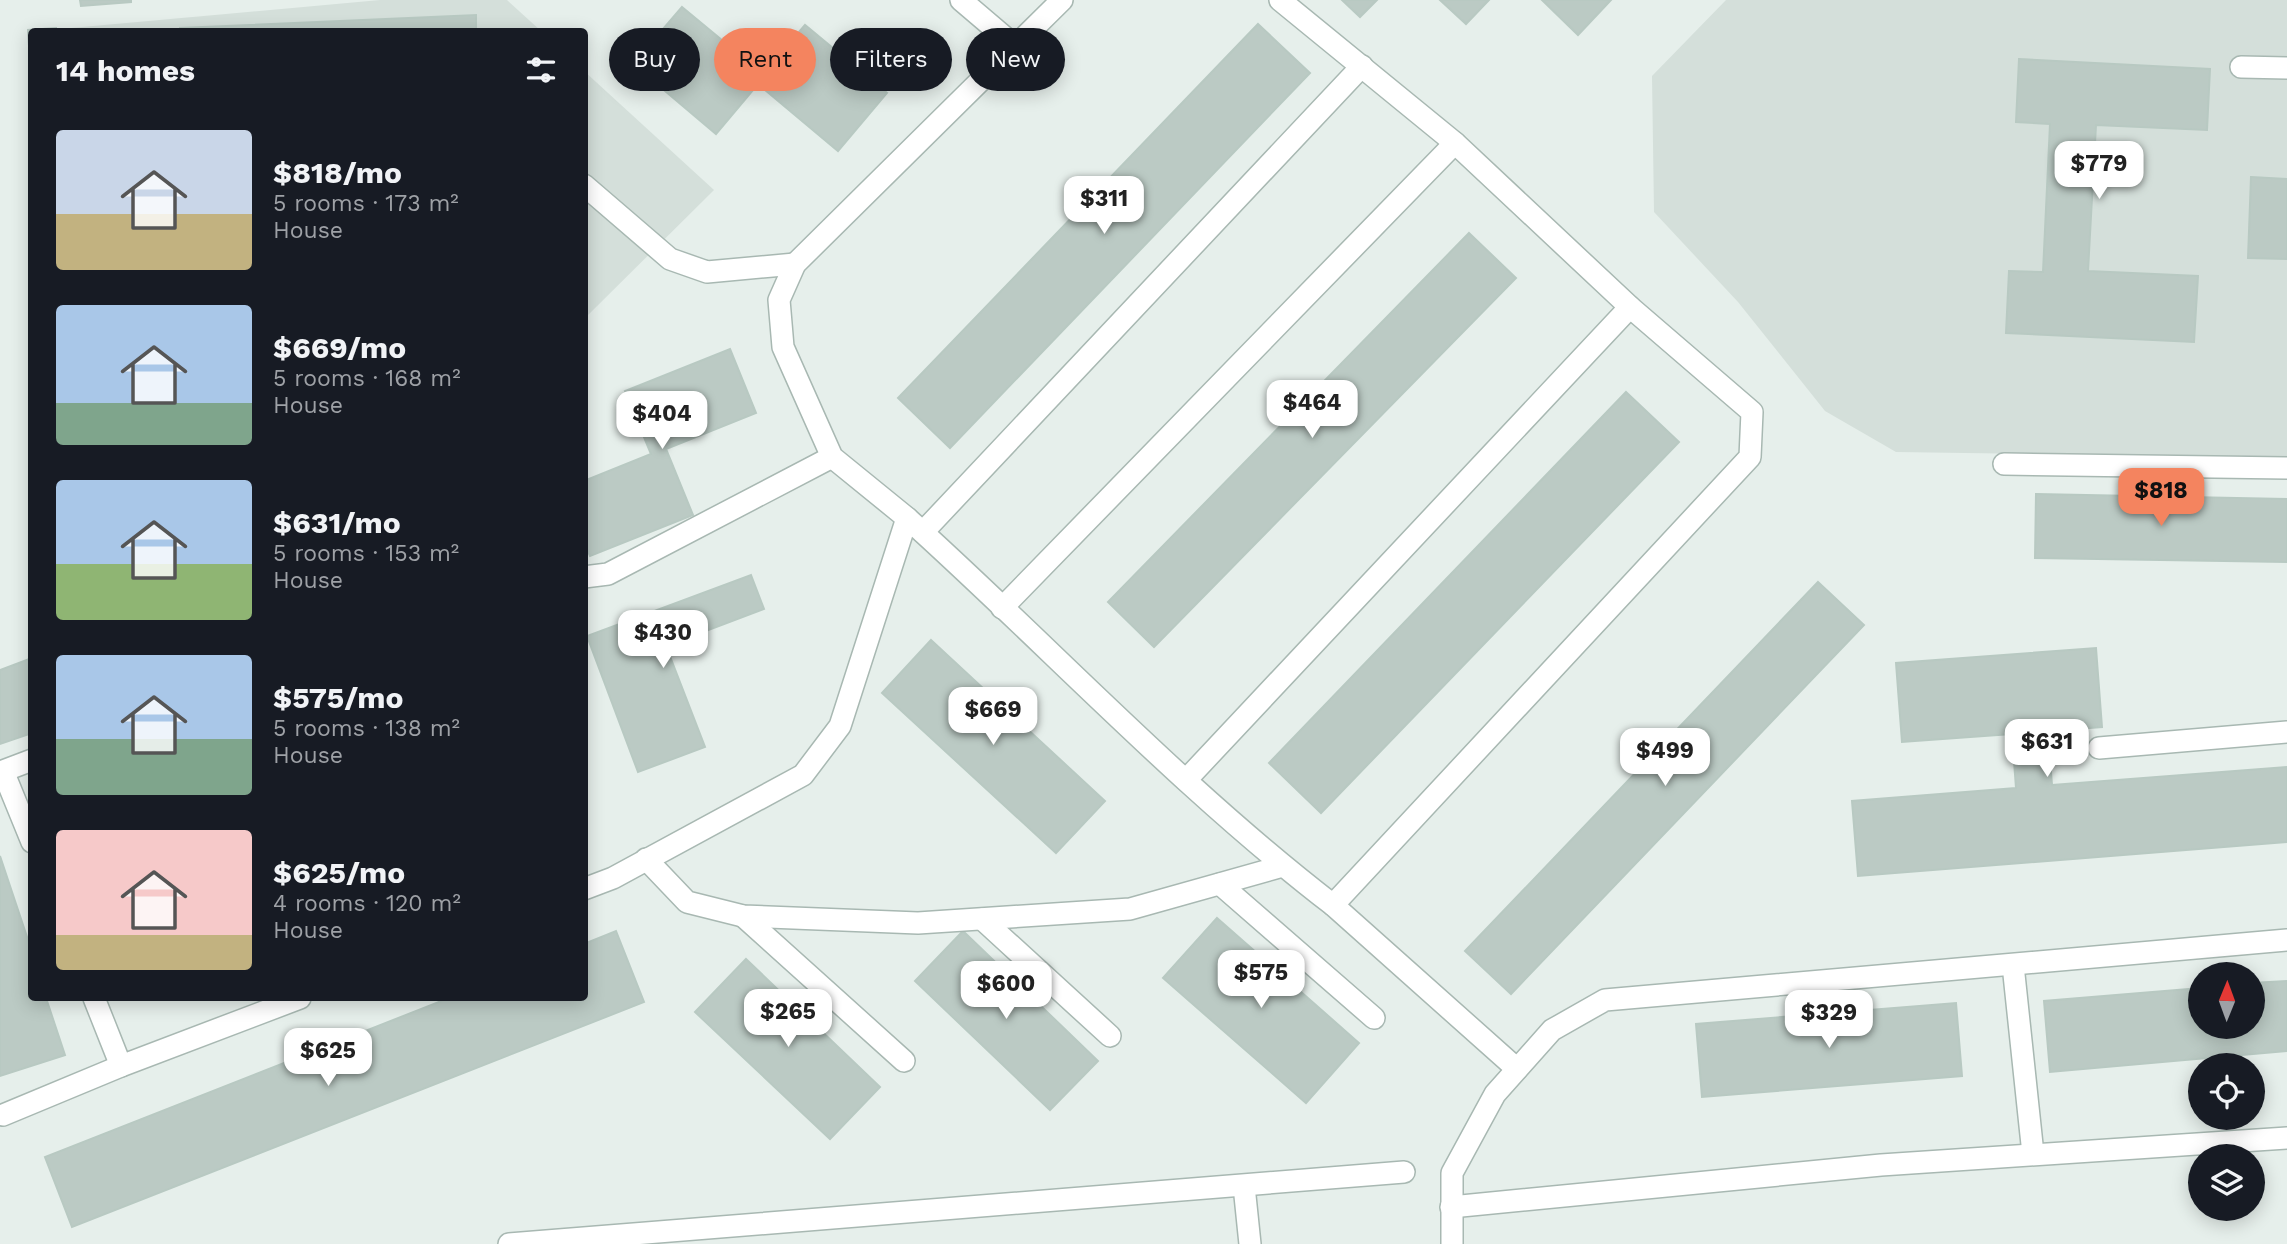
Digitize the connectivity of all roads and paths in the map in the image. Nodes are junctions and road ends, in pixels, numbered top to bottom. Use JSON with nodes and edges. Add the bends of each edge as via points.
{"nodes":[{"id":1,"x":961,"y":0,"type":"edge"},
{"id":2,"x":1062,"y":0,"type":"edge"},
{"id":3,"x":1280,"y":0,"type":"edge"},
{"id":4,"x":994,"y":28,"type":"edge"},
{"id":5,"x":1033,"y":28,"type":"edge"},
{"id":6,"x":1362,"y":66,"type":"junction"},
{"id":7,"x":2241,"y":67,"type":"dead end"},
{"id":8,"x":2287,"y":68,"type":"edge"},
{"id":9,"x":970,"y":91,"type":"edge"},
{"id":10,"x":1455,"y":143,"type":"junction"},
{"id":11,"x":588,"y":187,"type":"edge"},
{"id":12,"x":796,"y":264,"type":"junction"},
{"id":13,"x":1630,"y":307,"type":"junction"},
{"id":14,"x":832,"y":457,"type":"junction"},
{"id":15,"x":2004,"y":464,"type":"dead end"},
{"id":16,"x":2287,"y":468,"type":"edge"},
{"id":17,"x":907,"y":518,"type":"junction"},
{"id":18,"x":923,"y":533,"type":"junction"},
{"id":19,"x":588,"y":577,"type":"edge"},
{"id":20,"x":1002,"y":608,"type":"junction"},
{"id":21,"x":2287,"y":732,"type":"edge"},
{"id":22,"x":2099,"y":748,"type":"dead end"},
{"id":23,"x":28,"y":762,"type":"edge"},
{"id":24,"x":1186,"y":780,"type":"junction"},
{"id":25,"x":28,"y":832,"type":"edge"},
{"id":26,"x":646,"y":859,"type":"junction"},
{"id":27,"x":1283,"y":866,"type":"junction"},
{"id":28,"x":1220,"y":884,"type":"junction"},
{"id":29,"x":588,"y":887,"type":"edge"},
{"id":30,"x":1333,"y":905,"type":"junction"},
{"id":31,"x":743,"y":916,"type":"junction"},
{"id":32,"x":982,"y":919,"type":"junction"},
{"id":33,"x":2287,"y":940,"type":"edge"},
{"id":34,"x":2013,"y":965,"type":"junction"},
{"id":35,"x":95,"y":1001,"type":"edge"},
{"id":36,"x":292,"y":1001,"type":"edge"},
{"id":37,"x":1374,"y":1018,"type":"dead end"},
{"id":38,"x":1110,"y":1036,"type":"dead end"},
{"id":39,"x":904,"y":1061,"type":"dead end"},
{"id":40,"x":121,"y":1066,"type":"junction"},
{"id":41,"x":1517,"y":1069,"type":"junction"},
{"id":42,"x":3,"y":1115,"type":"dead end"},
{"id":43,"x":2287,"y":1138,"type":"edge"},
{"id":44,"x":2033,"y":1154,"type":"junction"},
{"id":45,"x":1404,"y":1172,"type":"dead end"},
{"id":46,"x":1244,"y":1186,"type":"junction"},
{"id":47,"x":1451,"y":1207,"type":"junction"},
{"id":48,"x":509,"y":1244,"type":"edge"},
{"id":49,"x":1250,"y":1244,"type":"edge"},
{"id":50,"x":1452,"y":1244,"type":"edge"}],
"edges":[{"from":1,"to":4,"type":"street"},
{"from":2,"to":5,"type":"street"},
{"from":3,"to":6,"type":"street"},
{"from":6,"to":10,"type":"street"},
{"from":6,"to":18,"type":"street"},
{"from":7,"to":8,"type":"street"},
{"from":9,"to":12,"type":"street"},
{"from":10,"to":13,"type":"street"},
{"from":10,"to":20,"type":"street"},
{"from":11,"to":12,"type":"street","via":[[670,259],[707,272]]},
{"from":12,"to":14,"type":"street","via":[[779,300],[783,347]]},
{"from":13,"to":24,"type":"street"},
{"from":13,"to":30,"type":"street","via":[[1752,412],[1750,457]]},
{"from":14,"to":17,"type":"street"},
{"from":14,"to":19,"type":"street","via":[[608,575]]},
{"from":15,"to":16,"type":"street"},
{"from":17,"to":18,"type":"street"},
{"from":17,"to":26,"type":"street","via":[[841,726],[826,746],[803,775]]},
{"from":18,"to":20,"type":"street"},
{"from":20,"to":24,"type":"street"},
{"from":21,"to":22,"type":"street"},
{"from":23,"to":25,"type":"street","via":[[3,771]]},
{"from":24,"to":27,"type":"street"},
{"from":26,"to":29,"type":"street"},
{"from":26,"to":31,"type":"street","via":[[687,902]]},
{"from":27,"to":28,"type":"street"},
{"from":27,"to":30,"type":"street"},
{"from":28,"to":32,"type":"street","via":[[1130,909]]},
{"from":28,"to":37,"type":"street"},
{"from":30,"to":41,"type":"street"},
{"from":31,"to":32,"type":"street","via":[[918,923]]},
{"from":31,"to":39,"type":"street"},
{"from":32,"to":38,"type":"street"},
{"from":33,"to":34,"type":"street"},
{"from":34,"to":41,"type":"street","via":[[1605,1000],[1552,1030]]},
{"from":34,"to":44,"type":"street"},
{"from":35,"to":40,"type":"street"},
{"from":36,"to":40,"type":"street"},
{"from":40,"to":42,"type":"street"},
{"from":41,"to":47,"type":"street","via":[[1495,1094],[1452,1173]]},
{"from":43,"to":44,"type":"street"},
{"from":44,"to":47,"type":"street"},
{"from":45,"to":46,"type":"street"},
{"from":46,"to":48,"type":"street"},
{"from":46,"to":49,"type":"street"},
{"from":47,"to":50,"type":"street"}]}
